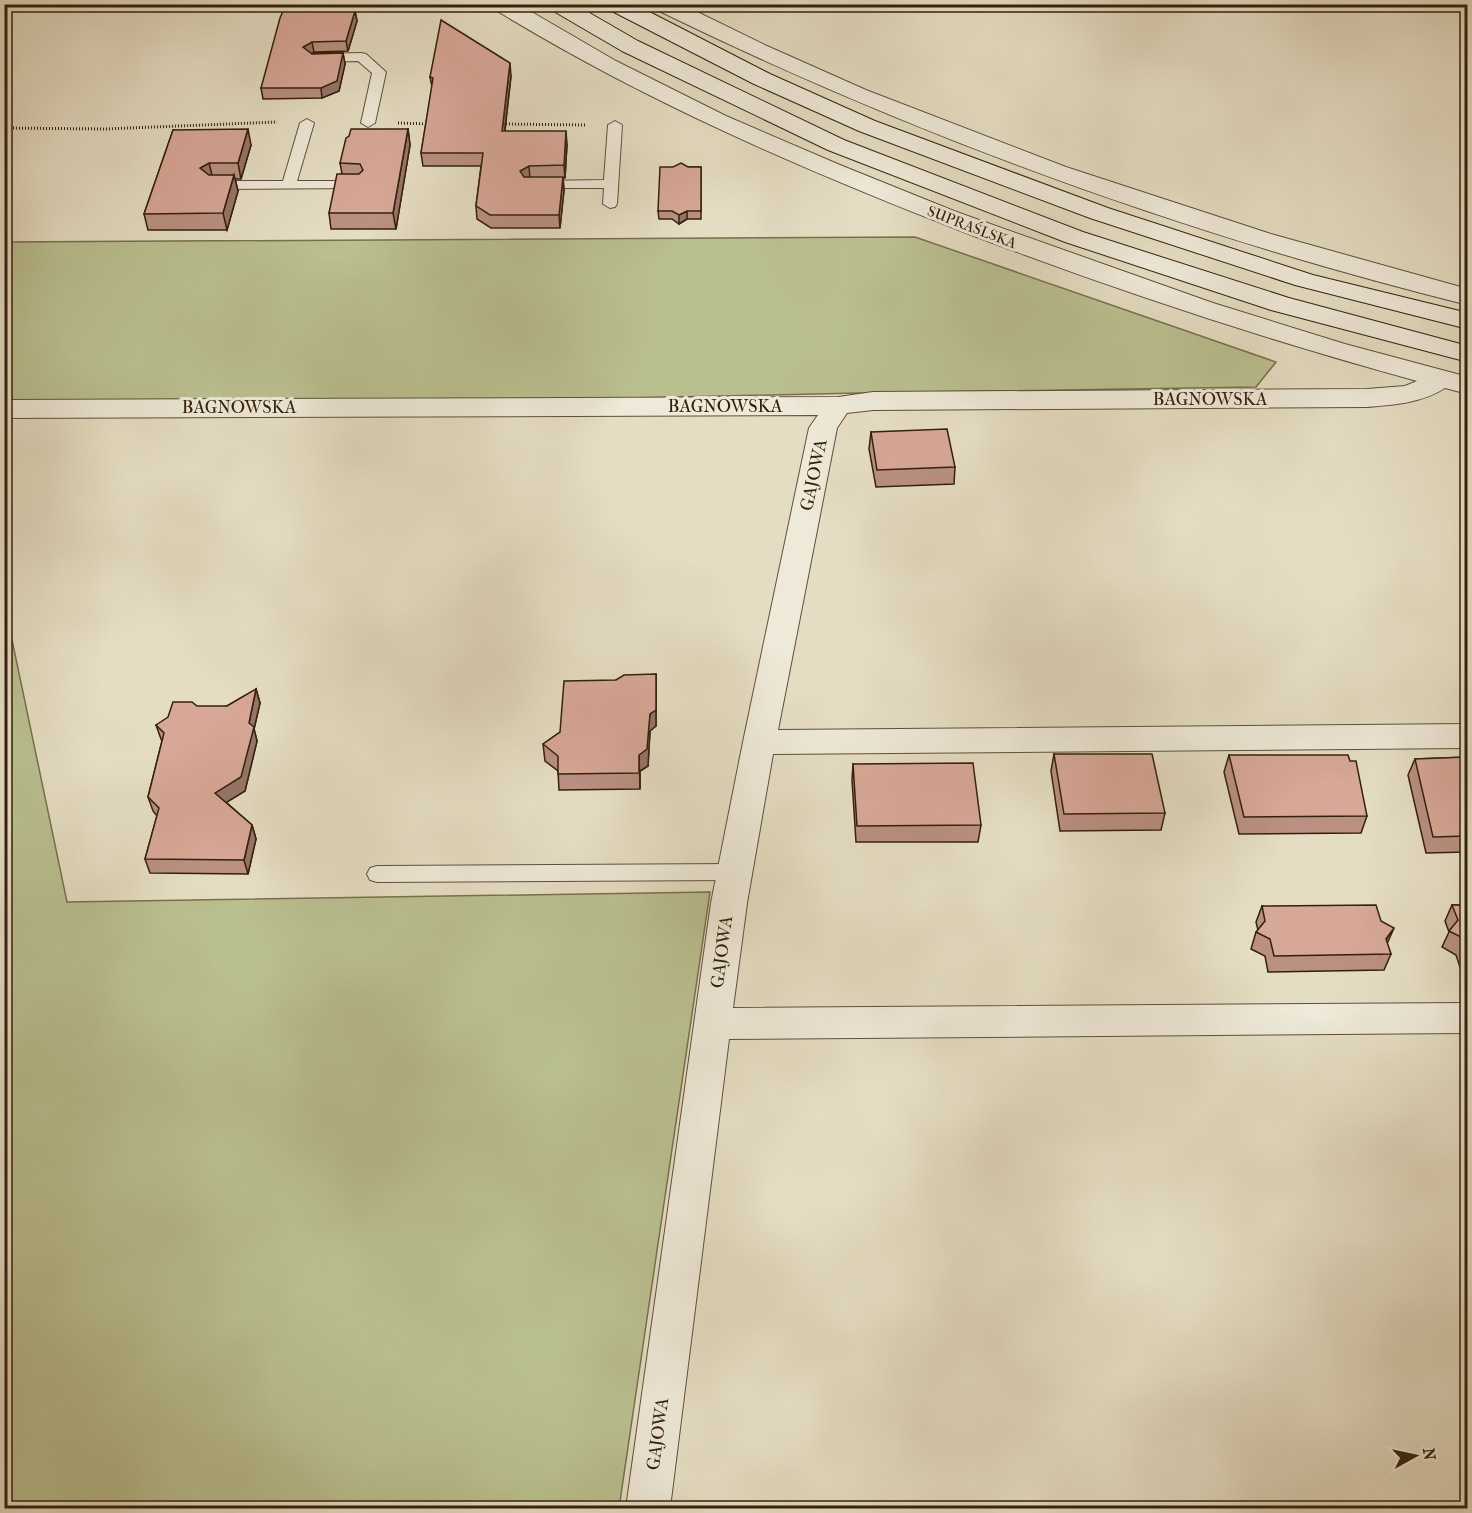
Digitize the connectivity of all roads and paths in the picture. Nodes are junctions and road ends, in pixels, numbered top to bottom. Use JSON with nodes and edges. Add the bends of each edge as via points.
{"nodes":[{"id":1,"x":502,"y":4,"type":"edge"},
{"id":2,"x":558,"y":4,"type":"edge"},
{"id":3,"x":616,"y":4,"type":"edge"},
{"id":4,"x":663,"y":4,"type":"edge"},
{"id":5,"x":314,"y":58,"type":"edge"},
{"id":6,"x":307,"y":123,"type":"dead end"},
{"id":7,"x":368,"y":123,"type":"dead end"},
{"id":8,"x":615,"y":125,"type":"dead end"},
{"id":9,"x":611,"y":184,"type":"junction"},
{"id":10,"x":213,"y":185,"type":"edge"},
{"id":11,"x":289,"y":185,"type":"junction"},
{"id":12,"x":357,"y":185,"type":"edge"},
{"id":13,"x":530,"y":185,"type":"edge"},
{"id":14,"x":610,"y":204,"type":"dead end"},
{"id":15,"x":1467,"y":297,"type":"edge"},
{"id":16,"x":1467,"y":321,"type":"edge"},
{"id":17,"x":1467,"y":354,"type":"edge"},
{"id":18,"x":1440,"y":379,"type":"junction"},
{"id":19,"x":1467,"y":386,"type":"edge"},
{"id":20,"x":838,"y":406,"type":"junction"},
{"id":21,"x":4,"y":409,"type":"edge"},
{"id":22,"x":1467,"y":736,"type":"edge"},
{"id":23,"x":759,"y":742,"type":"junction"},
{"id":24,"x":735,"y":872,"type":"junction"},
{"id":25,"x":378,"y":874,"type":"dead end"},
{"id":26,"x":1467,"y":1018,"type":"edge"},
{"id":27,"x":713,"y":1024,"type":"junction"},
{"id":28,"x":648,"y":1509,"type":"edge"}],
"edges":[{"from":1,"to":18,"type":"street","name":"SUPRAŚLSKA","via":[[607,65],[701,113],[865,185],[1042,254],[1232,318]]},
{"from":2,"to":17,"type":"street","via":[[630,46],[836,145],[1074,237],[1280,304]]},
{"from":3,"to":16,"type":"street","via":[[762,79],[867,126],[1077,205],[1304,280]]},
{"from":4,"to":15,"type":"street","via":[[785,64],[898,112],[1116,194],[1324,259]]},
{"from":5,"to":7,"type":"lane","via":[[361,57],[379,72]]},
{"from":6,"to":11,"type":"lane"},
{"from":8,"to":9,"type":"lane"},
{"from":9,"to":13,"type":"lane"},
{"from":9,"to":14,"type":"lane"},
{"from":10,"to":11,"type":"lane"},
{"from":11,"to":12,"type":"lane"},
{"from":18,"to":19,"type":"street","name":"SUPRAŚLSKA"},
{"from":18,"to":20,"type":"street","name":"BAGNOWSKA","via":[[1427,389],[1402,396],[1367,398],[873,401]]},
{"from":20,"to":21,"type":"street","name":"BAGNOWSKA"},
{"from":20,"to":23,"type":"street","name":"GAJOWA","via":[[823,428]]},
{"from":22,"to":23,"type":"street"},
{"from":23,"to":24,"type":"street","name":"GAJOWA"},
{"from":24,"to":25,"type":"lane"},
{"from":24,"to":27,"type":"street","name":"GAJOWA"},
{"from":26,"to":27,"type":"street"},
{"from":27,"to":28,"type":"street","name":"GAJOWA"}]}
